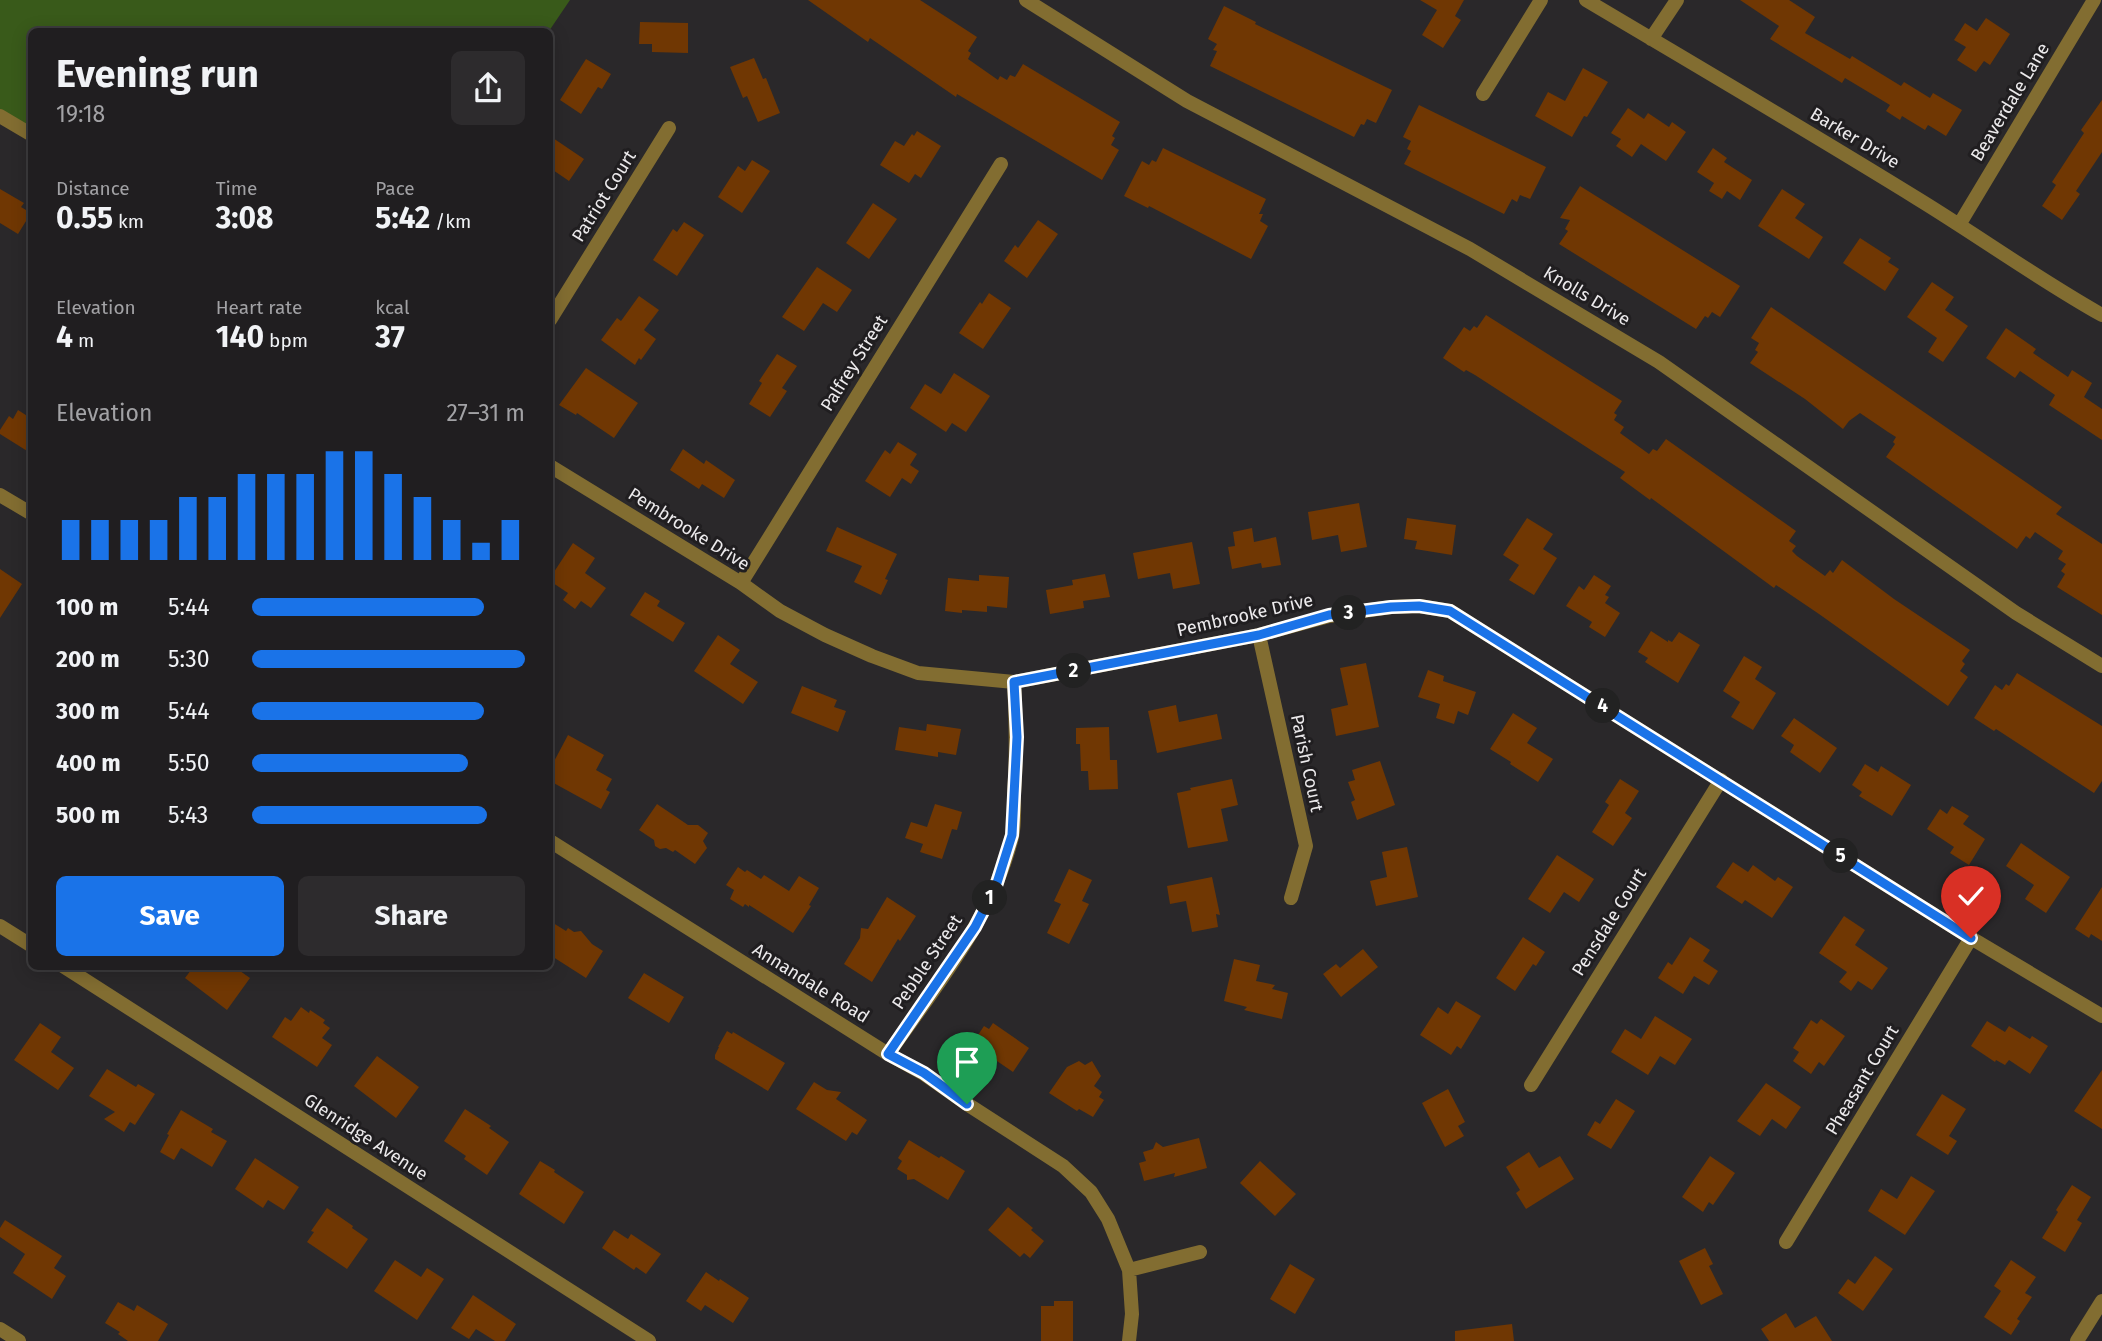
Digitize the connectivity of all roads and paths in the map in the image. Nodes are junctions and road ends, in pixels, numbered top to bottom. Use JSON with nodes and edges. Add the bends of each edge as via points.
{"nodes":[{"id":1,"x":1026,"y":0,"type":"edge"},
{"id":2,"x":1541,"y":0,"type":"edge"},
{"id":3,"x":1586,"y":0,"type":"edge"},
{"id":4,"x":1677,"y":0,"type":"edge"},
{"id":5,"x":2094,"y":0,"type":"edge"},
{"id":6,"x":1651,"y":39,"type":"junction"},
{"id":7,"x":1483,"y":94,"type":"dead end"},
{"id":8,"x":0,"y":116,"type":"edge"},
{"id":9,"x":669,"y":128,"type":"dead end"},
{"id":10,"x":28,"y":133,"type":"edge"},
{"id":11,"x":1001,"y":164,"type":"dead end"},
{"id":12,"x":1959,"y":225,"type":"junction"},
{"id":13,"x":2102,"y":314,"type":"edge"},
{"id":14,"x":553,"y":315,"type":"edge"},
{"id":15,"x":553,"y":468,"type":"edge"},
{"id":16,"x":0,"y":495,"type":"edge"},
{"id":17,"x":28,"y":512,"type":"edge"},
{"id":18,"x":741,"y":583,"type":"junction"},
{"id":19,"x":1259,"y":635,"type":"junction"},
{"id":20,"x":2102,"y":666,"type":"edge"},
{"id":21,"x":1014,"y":682,"type":"junction"},
{"id":22,"x":1721,"y":780,"type":"junction"},
{"id":23,"x":553,"y":843,"type":"edge"},
{"id":24,"x":1291,"y":898,"type":"dead end"},
{"id":25,"x":0,"y":926,"type":"edge"},
{"id":26,"x":1971,"y":938,"type":"junction"},
{"id":27,"x":28,"y":944,"type":"edge"},
{"id":28,"x":69,"y":970,"type":"edge"},
{"id":29,"x":2102,"y":1016,"type":"edge"},
{"id":30,"x":888,"y":1054,"type":"junction"},
{"id":31,"x":1531,"y":1086,"type":"dead end"},
{"id":32,"x":1786,"y":1242,"type":"dead end"},
{"id":33,"x":1200,"y":1252,"type":"dead end"},
{"id":34,"x":1129,"y":1270,"type":"junction"},
{"id":35,"x":2102,"y":1301,"type":"edge"},
{"id":36,"x":0,"y":1329,"type":"edge"},
{"id":37,"x":19,"y":1341,"type":"edge"},
{"id":38,"x":649,"y":1341,"type":"edge"},
{"id":39,"x":1129,"y":1341,"type":"edge"},
{"id":40,"x":2077,"y":1341,"type":"edge"}],
"edges":[{"from":1,"to":20,"type":"street","name":"Knolls Drive","via":[[1187,101],[1470,249],[1659,362],[2016,613]]},
{"from":2,"to":7,"type":"street"},
{"from":3,"to":6,"type":"street","name":"Barker Drive"},
{"from":4,"to":6,"type":"street"},
{"from":5,"to":12,"type":"street","name":"Beaverdale Lane"},
{"from":6,"to":12,"type":"street","name":"Barker Drive"},
{"from":8,"to":10,"type":"street"},
{"from":9,"to":14,"type":"street","name":"Patriot Court"},
{"from":11,"to":18,"type":"street","name":"Palfrey Street"},
{"from":12,"to":13,"type":"street","name":"Barker Drive"},
{"from":15,"to":18,"type":"street","name":"Pembrooke Drive"},
{"from":16,"to":17,"type":"street"},
{"from":18,"to":21,"type":"street","name":"Pembrooke Drive","via":[[825,635],[918,673]]},
{"from":19,"to":21,"type":"street","name":"Pembrooke Drive"},
{"from":19,"to":22,"type":"street","name":"Pembrooke Drive","via":[[1329,615],[1391,607],[1450,611]]},
{"from":19,"to":24,"type":"street","name":"Parish Court","via":[[1306,846]]},
{"from":21,"to":30,"type":"street","name":"Pebble Street","via":[[1017,737],[1012,835],[996,886],[975,927]]},
{"from":22,"to":26,"type":"street","name":"Pembrooke Drive"},
{"from":22,"to":31,"type":"street","name":"Pensdale Court"},
{"from":23,"to":30,"type":"street","name":"Annandale Road"},
{"from":25,"to":27,"type":"street"},
{"from":26,"to":29,"type":"street","name":"Pembrooke Drive"},
{"from":26,"to":32,"type":"street","name":"Pheasant Court"},
{"from":28,"to":38,"type":"street","name":"Glenridge Avenue"},
{"from":30,"to":34,"type":"street","name":"Annandale Road","via":[[1063,1166],[1091,1192]]},
{"from":33,"to":34,"type":"street"},
{"from":34,"to":39,"type":"street","name":"Annandale Road"},
{"from":35,"to":40,"type":"street"},
{"from":36,"to":37,"type":"street"}]}
